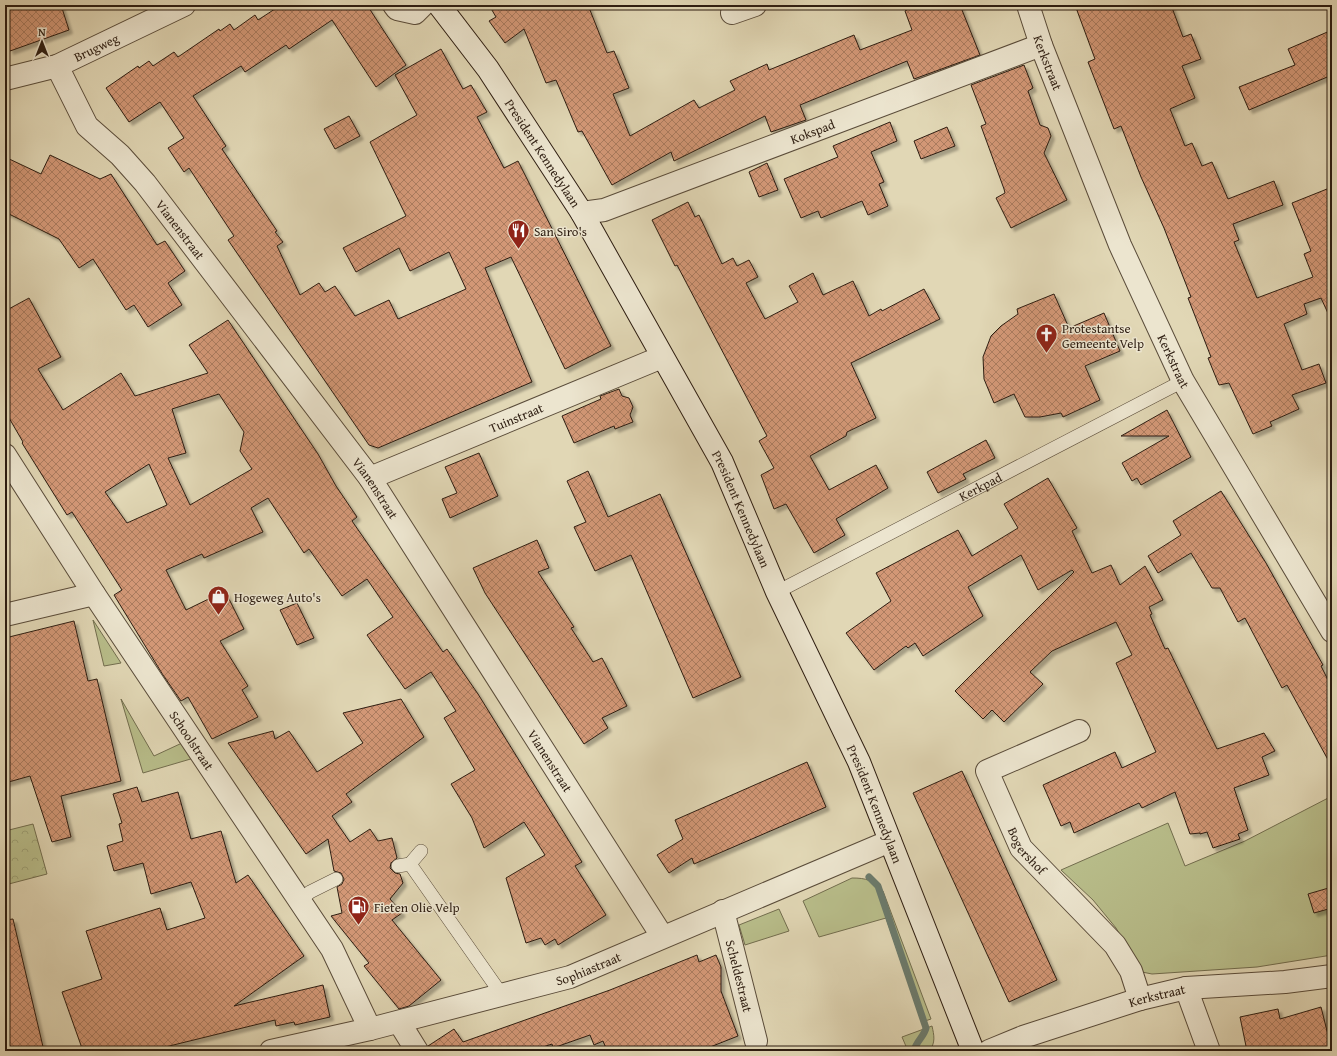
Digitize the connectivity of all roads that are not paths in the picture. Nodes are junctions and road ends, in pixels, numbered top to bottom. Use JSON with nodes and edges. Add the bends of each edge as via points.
{"nodes":[{"id":1,"x":184,"y":5,"type":"edge"},
{"id":2,"x":394,"y":5,"type":"edge"},
{"id":3,"x":424,"y":5,"type":"edge"},
{"id":4,"x":439,"y":5,"type":"edge"},
{"id":5,"x":755,"y":5,"type":"edge"},
{"id":6,"x":1028,"y":5,"type":"edge"},
{"id":7,"x":732,"y":13,"type":"dead end"},
{"id":8,"x":1041,"y":45,"type":"junction"},
{"id":9,"x":57,"y":66,"type":"junction"},
{"id":10,"x":5,"y":79,"type":"edge"},
{"id":11,"x":582,"y":213,"type":"junction"},
{"id":12,"x":662,"y":357,"type":"junction"},
{"id":13,"x":1183,"y":382,"type":"junction"},
{"id":14,"x":5,"y":455,"type":"edge"},
{"id":15,"x":370,"y":478,"type":"junction"},
{"id":16,"x":777,"y":592,"type":"junction"},
{"id":17,"x":94,"y":594,"type":"junction"},
{"id":18,"x":5,"y":615,"type":"edge"},
{"id":19,"x":1332,"y":631,"type":"edge"},
{"id":20,"x":1079,"y":731,"type":"dead end"},
{"id":21,"x":890,"y":841,"type":"junction"},
{"id":22,"x":421,"y":851,"type":"dead end"},
{"id":23,"x":336,"y":879,"type":"dead end"},
{"id":24,"x":299,"y":901,"type":"junction"},
{"id":25,"x":723,"y":911,"type":"junction"},
{"id":26,"x":662,"y":936,"type":"junction"},
{"id":27,"x":1332,"y":976,"type":"edge"},
{"id":28,"x":1186,"y":988,"type":"junction"},
{"id":29,"x":502,"y":995,"type":"junction"},
{"id":30,"x":1140,"y":999,"type":"junction"},
{"id":31,"x":399,"y":1022,"type":"junction"},
{"id":32,"x":370,"y":1029,"type":"junction"},
{"id":33,"x":756,"y":1041,"type":"dead end"},
{"id":34,"x":271,"y":1051,"type":"edge"},
{"id":35,"x":417,"y":1051,"type":"edge"},
{"id":36,"x":973,"y":1051,"type":"edge"},
{"id":37,"x":988,"y":1051,"type":"edge"},
{"id":38,"x":1209,"y":1051,"type":"edge"}],
"edges":[{"from":1,"to":9,"type":"street","name":"Brugweg"},
{"from":2,"to":3,"type":"street","via":[[397,9],[415,13]]},
{"from":4,"to":11,"type":"street","name":"President Kennedylaan","via":[[488,68]]},
{"from":5,"to":7,"type":"street"},
{"from":6,"to":8,"type":"street","name":"Kerkstraat"},
{"from":8,"to":11,"type":"street","name":"Kokspad","via":[[604,210]]},
{"from":8,"to":13,"type":"street","name":"Kerkstraat","via":[[1120,245]]},
{"from":9,"to":10,"type":"street","name":"Brugweg"},
{"from":9,"to":15,"type":"street","name":"Vianenstraat","via":[[87,126],[120,155],[145,183]]},
{"from":11,"to":12,"type":"street","name":"President Kennedylaan"},
{"from":12,"to":15,"type":"street","name":"Tuinstraat"},
{"from":12,"to":16,"type":"street","name":"President Kennedylaan","via":[[722,462]]},
{"from":13,"to":16,"type":"lane","name":"Kerkpad"},
{"from":13,"to":19,"type":"street","name":"Kerkstraat"},
{"from":14,"to":17,"type":"street","name":"Schoolstraat"},
{"from":15,"to":26,"type":"street","name":"Vianenstraat"},
{"from":16,"to":21,"type":"street","name":"President Kennedylaan","via":[[859,762]]},
{"from":17,"to":18,"type":"street"},
{"from":17,"to":24,"type":"street","name":"Schoolstraat"},
{"from":20,"to":30,"type":"street","name":"Bogershof","via":[[987,771],[1021,848],[1115,945],[1131,971]]},
{"from":21,"to":25,"type":"street","name":"Sophiastraat"},
{"from":21,"to":36,"type":"street","name":"President Kennedylaan"},
{"from":22,"to":29,"type":"lane","via":[[404,865]]},
{"from":23,"to":24,"type":"lane","via":[[310,892]]},
{"from":24,"to":32,"type":"street","name":"Schoolstraat","via":[[332,949]]},
{"from":25,"to":26,"type":"street","name":"Sophiastraat"},
{"from":25,"to":33,"type":"street","name":"Scheldestraat"},
{"from":26,"to":29,"type":"street","name":"Sophiastraat","via":[[570,977]]},
{"from":27,"to":28,"type":"street","name":"Kerkstraat","via":[[1285,982]]},
{"from":28,"to":30,"type":"street","name":"Kerkstraat"},
{"from":28,"to":38,"type":"street"},
{"from":29,"to":31,"type":"street","name":"Sophiastraat"},
{"from":30,"to":37,"type":"street","name":"Kerkstraat"},
{"from":31,"to":32,"type":"street","name":"Sophiastraat"},
{"from":31,"to":35,"type":"street"},
{"from":32,"to":34,"type":"street","name":"Sophiastraat"}]}
